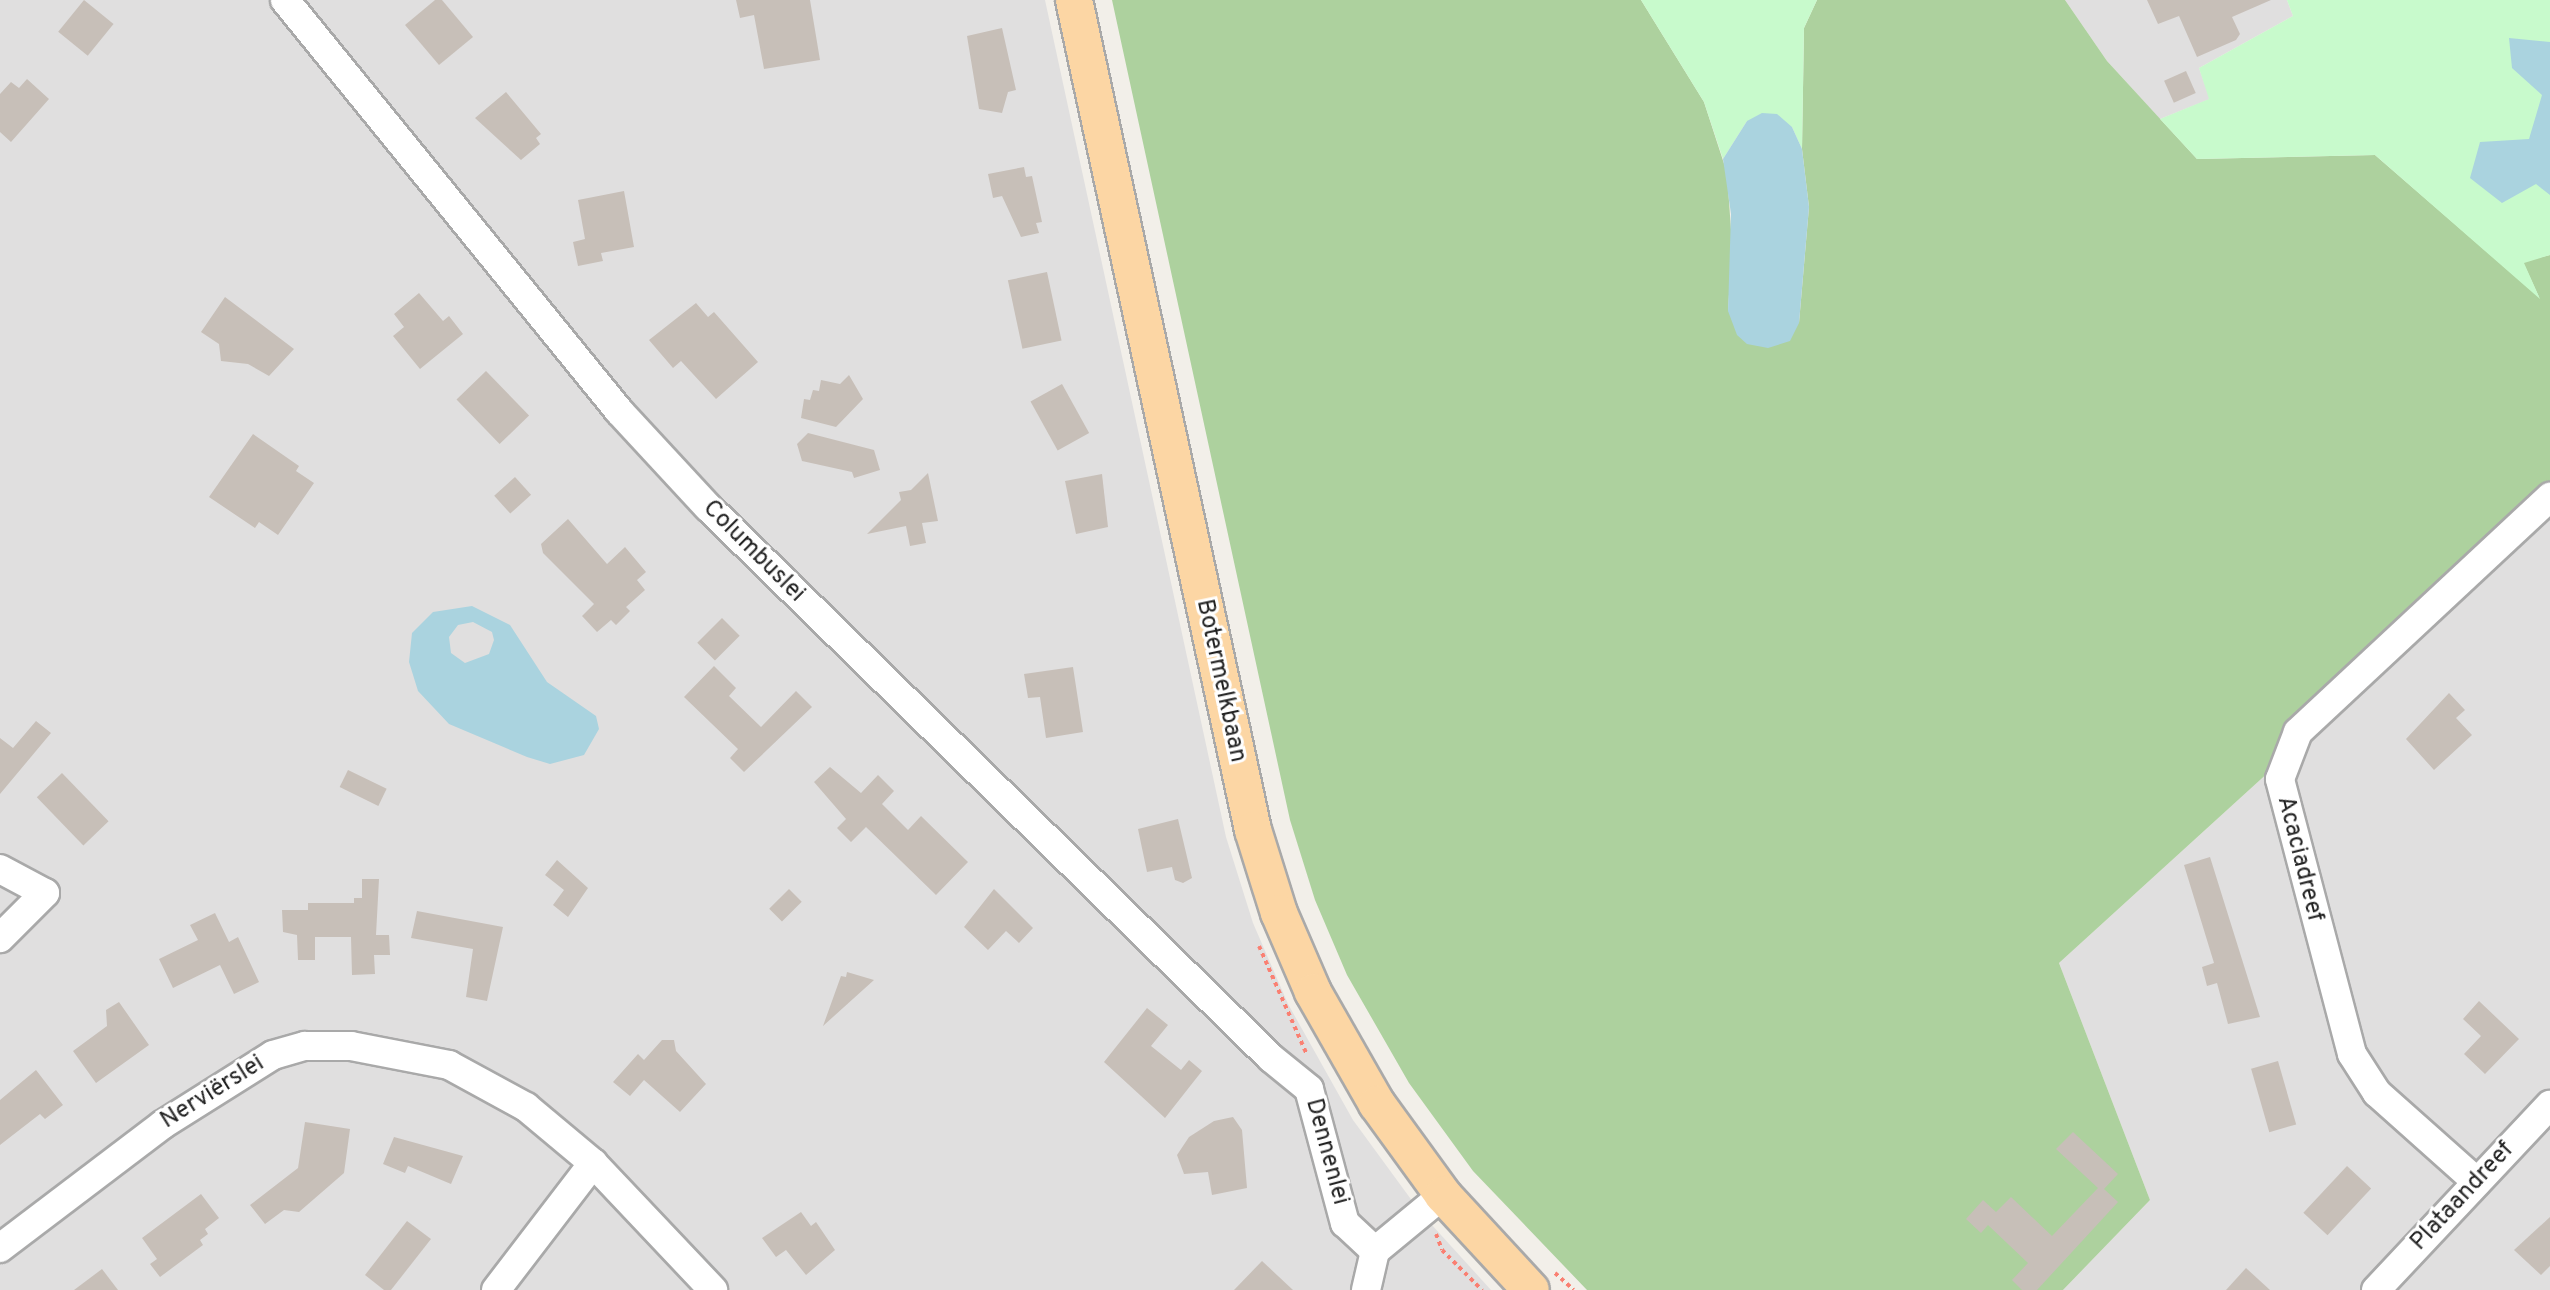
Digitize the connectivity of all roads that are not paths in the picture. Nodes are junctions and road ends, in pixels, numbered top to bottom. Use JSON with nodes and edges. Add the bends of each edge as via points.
{"nodes":[{"id":1,"x":285,"y":0,"type":"edge"},
{"id":2,"x":1074,"y":0,"type":"edge"},
{"id":3,"x":2550,"y":497,"type":"edge"},
{"id":4,"x":0,"y":869,"type":"edge"},
{"id":5,"x":0,"y":938,"type":"edge"},
{"id":6,"x":1271,"y":1058,"type":"joint"},
{"id":7,"x":2550,"y":1105,"type":"edge"},
{"id":8,"x":593,"y":1163,"type":"junction"},
{"id":9,"x":2477,"y":1182,"type":"junction"},
{"id":10,"x":1443,"y":1195,"type":"junction"},
{"id":11,"x":0,"y":1248,"type":"edge"},
{"id":12,"x":1375,"y":1251,"type":"junction"},
{"id":13,"x":1539,"y":1278,"type":"edge"},
{"id":14,"x":496,"y":1290,"type":"edge"},
{"id":15,"x":713,"y":1290,"type":"edge"},
{"id":16,"x":1366,"y":1290,"type":"edge"},
{"id":17,"x":2376,"y":1290,"type":"edge"}],
"edges":[{"from":1,"to":6,"type":"street","name":"Columbuslei","via":[[619,411],[708,507]]},
{"from":2,"to":10,"type":"main road","name":"Botermelkbaan","via":[[1253,830],[1279,913],[1313,992],[1377,1104]]},
{"from":3,"to":9,"type":"street","name":"Acaciadreef","via":[[2298,732],[2280,779],[2352,1054],[2377,1093]]},
{"from":4,"to":5,"type":"street","via":[[45,893]]},
{"from":6,"to":12,"type":"street","name":"Dennenlei","via":[[1309,1089],[1345,1223]]},
{"from":7,"to":9,"type":"street","name":"Plataandreef"},
{"from":8,"to":11,"type":"street","name":"Nerviërslei","via":[[526,1107],[449,1065],[400,1052],[305,1046],[273,1055],[162,1125]]},
{"from":8,"to":14,"type":"street"},
{"from":8,"to":15,"type":"street","name":"Nerviërslei"},
{"from":9,"to":17,"type":"street","name":"Plataandreef"},
{"from":10,"to":12,"type":"street"},
{"from":10,"to":13,"type":"main road","name":"Botermelkbaan"},
{"from":12,"to":16,"type":"street"}]}
